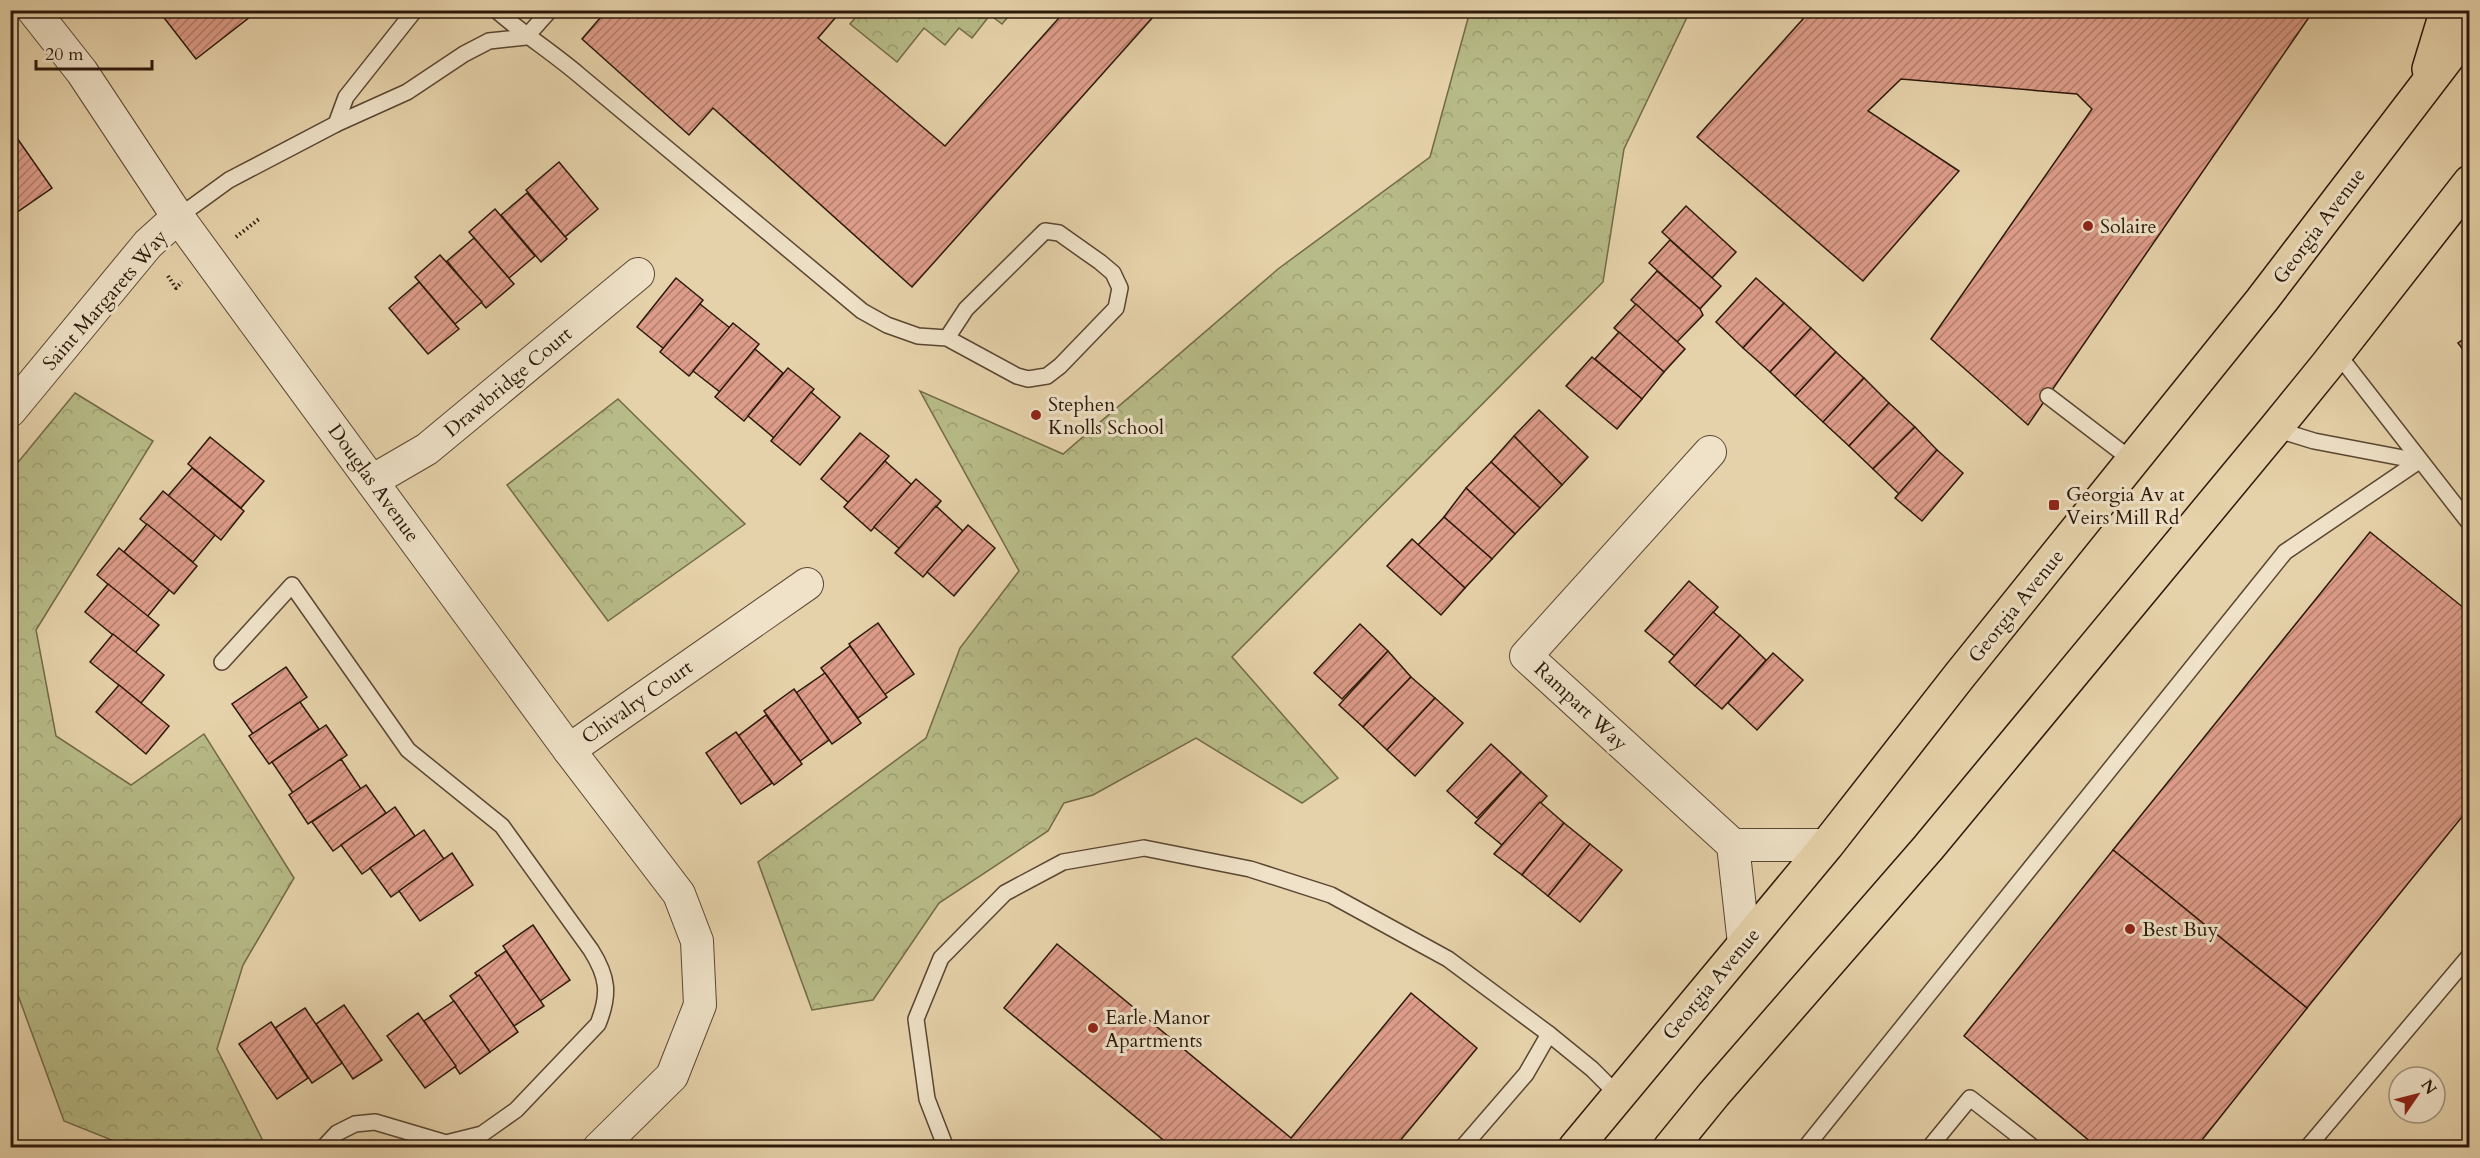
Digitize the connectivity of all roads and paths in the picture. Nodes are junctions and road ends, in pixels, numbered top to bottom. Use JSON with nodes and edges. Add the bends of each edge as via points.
{"nodes":[{"id":1,"x":33,"y":10,"type":"edge"},
{"id":2,"x":415,"y":10,"type":"edge"},
{"id":3,"x":496,"y":10,"type":"edge"},
{"id":4,"x":550,"y":10,"type":"edge"},
{"id":5,"x":2447,"y":10,"type":"edge"},
{"id":6,"x":2469,"y":28,"type":"edge"},
{"id":7,"x":526,"y":37,"type":"junction"},
{"id":8,"x":2422,"y":90,"type":"junction"},
{"id":9,"x":336,"y":124,"type":"junction"},
{"id":10,"x":2469,"y":182,"type":"edge"},
{"id":11,"x":178,"y":217,"type":"junction"},
{"id":12,"x":638,"y":274,"type":"dead end"},
{"id":13,"x":947,"y":338,"type":"junction"},
{"id":14,"x":2337,"y":353,"type":"junction"},
{"id":15,"x":2048,"y":396,"type":"dead end"},
{"id":16,"x":10,"y":411,"type":"edge"},
{"id":17,"x":2275,"y":429,"type":"junction"},
{"id":18,"x":1710,"y":452,"type":"dead end"},
{"id":19,"x":2133,"y":461,"type":"junction"},
{"id":20,"x":2419,"y":461,"type":"junction"},
{"id":21,"x":372,"y":481,"type":"junction"},
{"id":22,"x":2469,"y":524,"type":"edge"},
{"id":23,"x":807,"y":584,"type":"dead end"},
{"id":24,"x":222,"y":662,"type":"dead end"},
{"id":25,"x":569,"y":750,"type":"junction"},
{"id":26,"x":1827,"y":844,"type":"junction"},
{"id":27,"x":1733,"y":845,"type":"junction"},
{"id":28,"x":1744,"y":944,"type":"junction"},
{"id":29,"x":2469,"y":955,"type":"edge"},
{"id":30,"x":1550,"y":1034,"type":"junction"},
{"id":31,"x":1618,"y":1095,"type":"junction"},
{"id":32,"x":323,"y":1148,"type":"edge"},
{"id":33,"x":599,"y":1148,"type":"edge"},
{"id":34,"x":946,"y":1148,"type":"edge"},
{"id":35,"x":1462,"y":1148,"type":"edge"},
{"id":36,"x":1575,"y":1148,"type":"edge"},
{"id":37,"x":1670,"y":1148,"type":"edge"},
{"id":38,"x":1805,"y":1148,"type":"edge"},
{"id":39,"x":1929,"y":1148,"type":"edge"},
{"id":40,"x":2034,"y":1148,"type":"edge"},
{"id":41,"x":2307,"y":1148,"type":"edge"}],
"edges":[{"from":1,"to":11,"type":"street","name":"Douglas Avenue","via":[[82,72]]},
{"from":2,"to":9,"type":"lane","via":[[346,97]]},
{"from":3,"to":7,"type":"lane"},
{"from":4,"to":7,"type":"lane"},
{"from":5,"to":8,"type":"main road"},
{"from":6,"to":8,"type":"main road","name":"Georgia Avenue"},
{"from":7,"to":9,"type":"lane","via":[[489,41],[407,92]]},
{"from":7,"to":13,"type":"lane","via":[[556,56],[862,310],[887,325],[918,336]]},
{"from":8,"to":19,"type":"main road","name":"Georgia Avenue"},
{"from":9,"to":11,"type":"lane","via":[[229,180]]},
{"from":10,"to":14,"type":"main road"},
{"from":11,"to":16,"type":"street","name":"Saint Margarets Way","via":[[148,244]]},
{"from":11,"to":21,"type":"street","name":"Douglas Avenue"},
{"from":12,"to":21,"type":"street","name":"Drawbridge Court","via":[[427,449]]},
{"from":13,"to":13,"type":"lane","via":[[1017,376],[1047,376],[1116,308],[1120,288],[1113,273],[1100,262],[1059,233],[1045,231],[966,309]]},
{"from":14,"to":17,"type":"main road"},
{"from":14,"to":20,"type":"lane"},
{"from":15,"to":19,"type":"lane"},
{"from":17,"to":20,"type":"lane","via":[[2314,441]]},
{"from":17,"to":37,"type":"main road","via":[[1928,848]]},
{"from":18,"to":27,"type":"street","name":"Rampart Way","via":[[1526,656]]},
{"from":19,"to":26,"type":"main road","name":"Georgia Avenue"},
{"from":20,"to":22,"type":"lane"},
{"from":20,"to":38,"type":"lane","via":[[2285,552]]},
{"from":21,"to":25,"type":"street","name":"Douglas Avenue"},
{"from":23,"to":25,"type":"street","name":"Chivalry Court"},
{"from":24,"to":32,"type":"lane","via":[[292,585],[408,750],[502,826],[591,950],[602,967],[606,986],[605,1006],[598,1024],[516,1110],[482,1134],[446,1143],[375,1122],[355,1124],[337,1133]]},
{"from":25,"to":33,"type":"street","name":"Chivalry Court","via":[[678,894],[697,941],[700,1005],[672,1076]]},
{"from":26,"to":27,"type":"street"},
{"from":26,"to":28,"type":"main road","name":"Georgia Avenue"},
{"from":27,"to":28,"type":"street"},
{"from":28,"to":31,"type":"main road","name":"Georgia Avenue"},
{"from":29,"to":41,"type":"lane"},
{"from":30,"to":31,"type":"lane"},
{"from":30,"to":34,"type":"lane","via":[[1448,959],[1331,896],[1250,870],[1144,848],[1063,862],[1005,893],[940,958],[916,1019],[927,1099]]},
{"from":30,"to":35,"type":"lane","via":[[1526,1074]]},
{"from":31,"to":36,"type":"main road","name":"Georgia Avenue"},
{"from":39,"to":40,"type":"lane","via":[[1970,1098]]}]}
